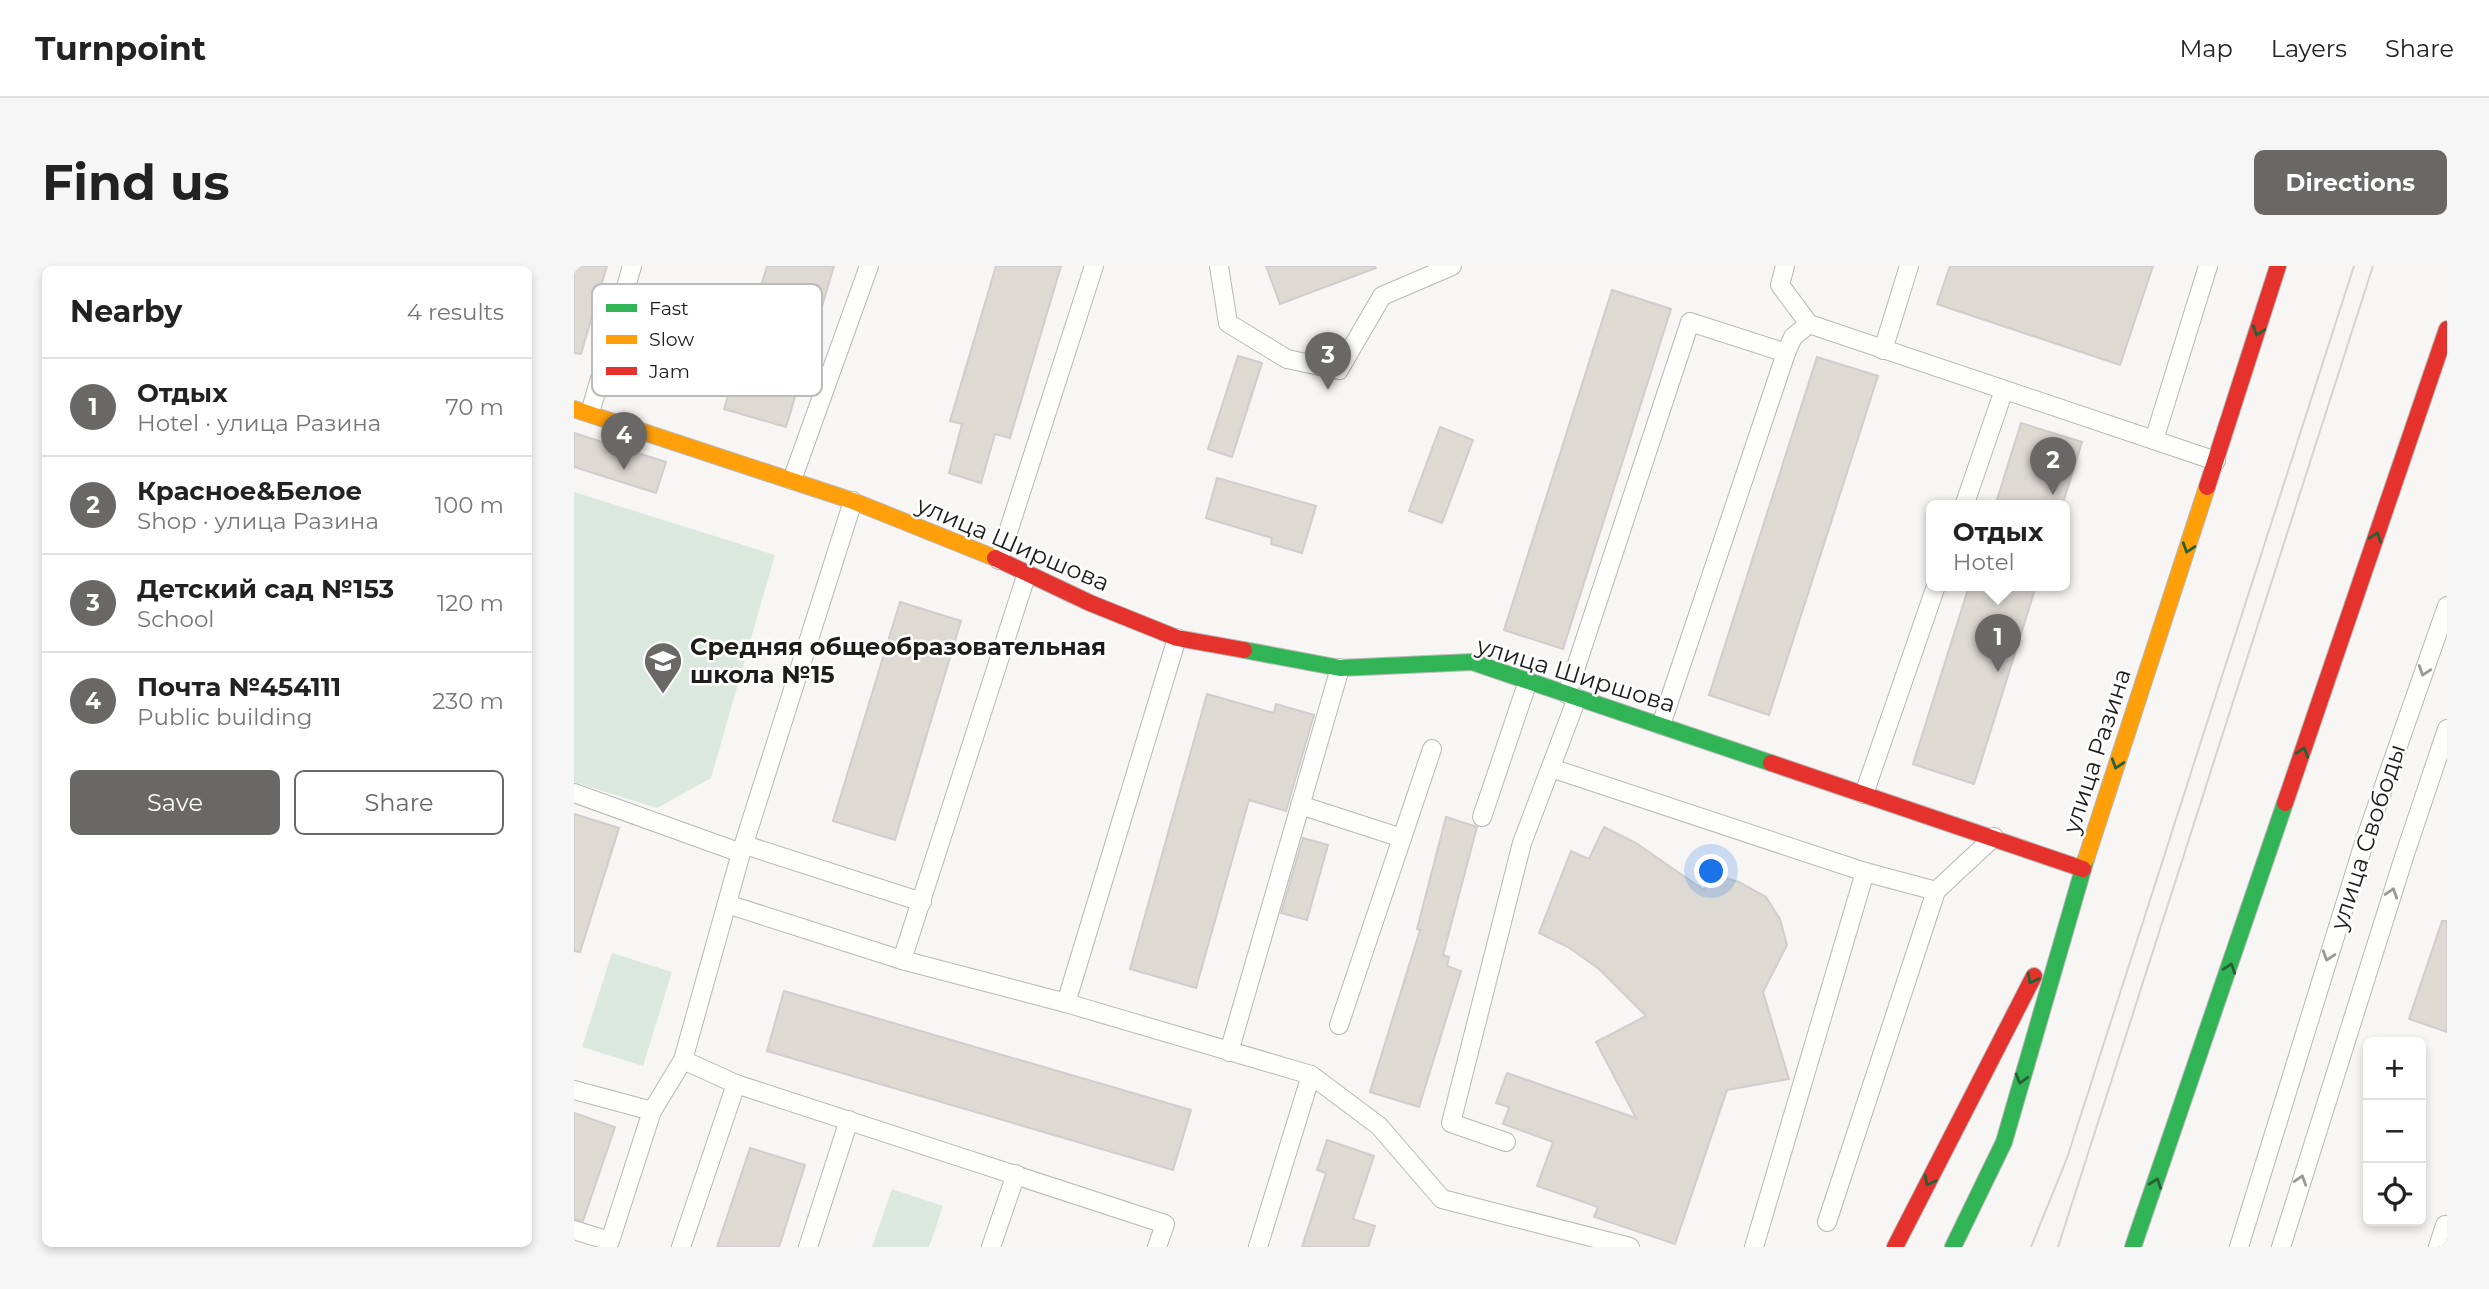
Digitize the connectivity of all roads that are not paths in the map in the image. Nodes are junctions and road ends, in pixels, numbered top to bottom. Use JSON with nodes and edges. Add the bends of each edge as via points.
{"nodes":[{"id":1,"x":632,"y":266,"type":"edge"},
{"id":2,"x":869,"y":266,"type":"edge"},
{"id":3,"x":1094,"y":266,"type":"edge"},
{"id":4,"x":1219,"y":266,"type":"edge"},
{"id":5,"x":1452,"y":266,"type":"edge"},
{"id":6,"x":1785,"y":266,"type":"edge"},
{"id":7,"x":1909,"y":266,"type":"edge"},
{"id":8,"x":2208,"y":266,"type":"edge"},
{"id":9,"x":2278,"y":266,"type":"edge"},
{"id":10,"x":626,"y":284,"type":"edge"},
{"id":11,"x":1809,"y":324,"type":"junction"},
{"id":12,"x":2447,"y":329,"type":"edge"},
{"id":13,"x":1884,"y":350,"type":"junction"},
{"id":14,"x":1786,"y":353,"type":"junction"},
{"id":15,"x":592,"y":382,"type":"edge"},
{"id":16,"x":2004,"y":390,"type":"junction"},
{"id":17,"x":582,"y":411,"type":"edge"},
{"id":18,"x":2154,"y":440,"type":"junction"},
{"id":19,"x":2216,"y":461,"type":"junction"},
{"id":20,"x":792,"y":480,"type":"junction"},
{"id":21,"x":1966,"y":500,"type":"edge"},
{"id":22,"x":853,"y":501,"type":"junction"},
{"id":23,"x":999,"y":560,"type":"junction"},
{"id":24,"x":1027,"y":573,"type":"junction"},
{"id":25,"x":1934,"y":591,"type":"edge"},
{"id":26,"x":2447,"y":606,"type":"edge"},
{"id":27,"x":1177,"y":638,"type":"junction"},
{"id":28,"x":1340,"y":668,"type":"junction"},
{"id":29,"x":1528,"y":681,"type":"junction"},
{"id":30,"x":1572,"y":696,"type":"junction"},
{"id":31,"x":1661,"y":725,"type":"junction"},
{"id":32,"x":2447,"y":729,"type":"edge"},
{"id":33,"x":1432,"y":750,"type":"dead end"},
{"id":34,"x":1551,"y":768,"type":"junction"},
{"id":35,"x":574,"y":793,"type":"edge"},
{"id":36,"x":1864,"y":794,"type":"junction"},
{"id":37,"x":1300,"y":805,"type":"junction"},
{"id":38,"x":1482,"y":817,"type":"dead end"},
{"id":39,"x":1994,"y":837,"type":"junction"},
{"id":40,"x":1402,"y":838,"type":"junction"},
{"id":41,"x":743,"y":849,"type":"junction"},
{"id":42,"x":2083,"y":869,"type":"junction"},
{"id":43,"x":1865,"y":872,"type":"junction"},
{"id":44,"x":1936,"y":891,"type":"junction"},
{"id":45,"x":2074,"y":896,"type":"junction"},
{"id":46,"x":922,"y":902,"type":"junction"},
{"id":47,"x":727,"y":904,"type":"junction"},
{"id":48,"x":902,"y":960,"type":"junction"},
{"id":49,"x":1066,"y":1003,"type":"junction"},
{"id":50,"x":1339,"y":1025,"type":"dead end"},
{"id":51,"x":1229,"y":1052,"type":"junction"},
{"id":52,"x":683,"y":1060,"type":"junction"},
{"id":53,"x":1311,"y":1075,"type":"junction"},
{"id":54,"x":736,"y":1084,"type":"junction"},
{"id":55,"x":574,"y":1090,"type":"edge"},
{"id":56,"x":652,"y":1111,"type":"junction"},
{"id":57,"x":849,"y":1120,"type":"junction"},
{"id":58,"x":1506,"y":1142,"type":"dead end"},
{"id":59,"x":1016,"y":1174,"type":"junction"},
{"id":60,"x":1827,"y":1222,"type":"dead end"},
{"id":61,"x":2445,"y":1225,"type":"dead end"},
{"id":62,"x":574,"y":1230,"type":"edge"},
{"id":63,"x":2283,"y":1246,"type":"edge"},
{"id":64,"x":681,"y":1247,"type":"edge"},
{"id":65,"x":808,"y":1247,"type":"edge"},
{"id":66,"x":991,"y":1247,"type":"edge"},
{"id":67,"x":1157,"y":1247,"type":"edge"},
{"id":68,"x":1258,"y":1247,"type":"edge"},
{"id":69,"x":1630,"y":1247,"type":"edge"},
{"id":70,"x":1754,"y":1247,"type":"edge"},
{"id":71,"x":1895,"y":1247,"type":"edge"},
{"id":72,"x":1953,"y":1247,"type":"edge"},
{"id":73,"x":2133,"y":1247,"type":"edge"},
{"id":74,"x":2239,"y":1247,"type":"edge"},
{"id":75,"x":2438,"y":1247,"type":"edge"}],
"edges":[{"from":1,"to":10,"type":"lane"},
{"from":2,"to":20,"type":"lane"},
{"from":3,"to":23,"type":"lane"},
{"from":4,"to":5,"type":"lane","via":[[1228,323],[1286,359],[1339,370],[1382,296]]},
{"from":6,"to":11,"type":"lane","via":[[1780,285]]},
{"from":7,"to":13,"type":"lane"},
{"from":8,"to":18,"type":"lane"},
{"from":9,"to":19,"type":"main road","name":"улица Разина","one_way":true},
{"from":11,"to":13,"type":"lane"},
{"from":11,"to":14,"type":"lane","via":[[1793,337]]},
{"from":73,"to":12,"type":"main road","one_way":true},
{"from":13,"to":16,"type":"lane"},
{"from":14,"to":30,"type":"lane","via":[[1690,322]]},
{"from":14,"to":31,"type":"lane"},
{"from":15,"to":17,"type":"lane"},
{"from":16,"to":18,"type":"lane"},
{"from":16,"to":21,"type":"lane"},
{"from":17,"to":20,"type":"main road","name":"улица Ширшова"},
{"from":18,"to":19,"type":"lane"},
{"from":19,"to":42,"type":"main road","name":"улица Разина","one_way":true},
{"from":20,"to":22,"type":"main road","name":"улица Ширшова"},
{"from":22,"to":23,"type":"main road","name":"улица Ширшова"},
{"from":22,"to":41,"type":"lane"},
{"from":23,"to":24,"type":"main road","name":"улица Ширшова"},
{"from":24,"to":27,"type":"main road","name":"улица Ширшова"},
{"from":24,"to":46,"type":"lane"},
{"from":25,"to":36,"type":"lane"},
{"from":26,"to":74,"type":"lane","name":"улица Свободы","one_way":true,"via":[[2364,843]]},
{"from":27,"to":28,"type":"main road","name":"улица Ширшова"},
{"from":27,"to":49,"type":"lane"},
{"from":28,"to":29,"type":"main road","name":"улица Ширшова","via":[[1472,662]]},
{"from":28,"to":37,"type":"lane"},
{"from":29,"to":30,"type":"main road","name":"улица Ширшова"},
{"from":29,"to":38,"type":"lane"},
{"from":30,"to":31,"type":"main road","name":"улица Ширшова"},
{"from":30,"to":34,"type":"lane"},
{"from":31,"to":36,"type":"main road","name":"улица Ширшова"},
{"from":63,"to":32,"type":"lane","one_way":true},
{"from":33,"to":40,"type":"lane"},
{"from":34,"to":43,"type":"lane"},
{"from":34,"to":58,"type":"lane","via":[[1522,843],[1451,1123]]},
{"from":35,"to":41,"type":"lane"},
{"from":36,"to":39,"type":"main road","name":"улица Ширшова"},
{"from":37,"to":40,"type":"lane"},
{"from":37,"to":51,"type":"lane"},
{"from":39,"to":42,"type":"main road","name":"улица Ширшова"},
{"from":39,"to":44,"type":"lane"},
{"from":40,"to":50,"type":"lane"},
{"from":41,"to":46,"type":"lane"},
{"from":41,"to":47,"type":"lane"},
{"from":42,"to":45,"type":"main road","name":"улица Разина"},
{"from":43,"to":44,"type":"lane"},
{"from":43,"to":70,"type":"lane"},
{"from":44,"to":60,"type":"lane"},
{"from":45,"to":71,"type":"main road","one_way":true},
{"from":45,"to":72,"type":"main road","name":"улица Разина","one_way":true,"via":[[2004,1142]]},
{"from":46,"to":48,"type":"lane"},
{"from":47,"to":48,"type":"lane"},
{"from":47,"to":52,"type":"lane"},
{"from":48,"to":49,"type":"lane"},
{"from":49,"to":51,"type":"lane"},
{"from":51,"to":53,"type":"lane"},
{"from":52,"to":54,"type":"lane"},
{"from":52,"to":56,"type":"lane"},
{"from":53,"to":68,"type":"lane"},
{"from":53,"to":69,"type":"lane","via":[[1379,1126],[1442,1199]]},
{"from":54,"to":57,"type":"lane"},
{"from":54,"to":64,"type":"lane"},
{"from":55,"to":56,"type":"lane"},
{"from":56,"to":62,"type":"lane","via":[[610,1241]]},
{"from":57,"to":59,"type":"lane"},
{"from":57,"to":65,"type":"lane"},
{"from":59,"to":66,"type":"lane"},
{"from":59,"to":67,"type":"lane","via":[[1165,1224]]},
{"from":61,"to":75,"type":"lane"}]}
